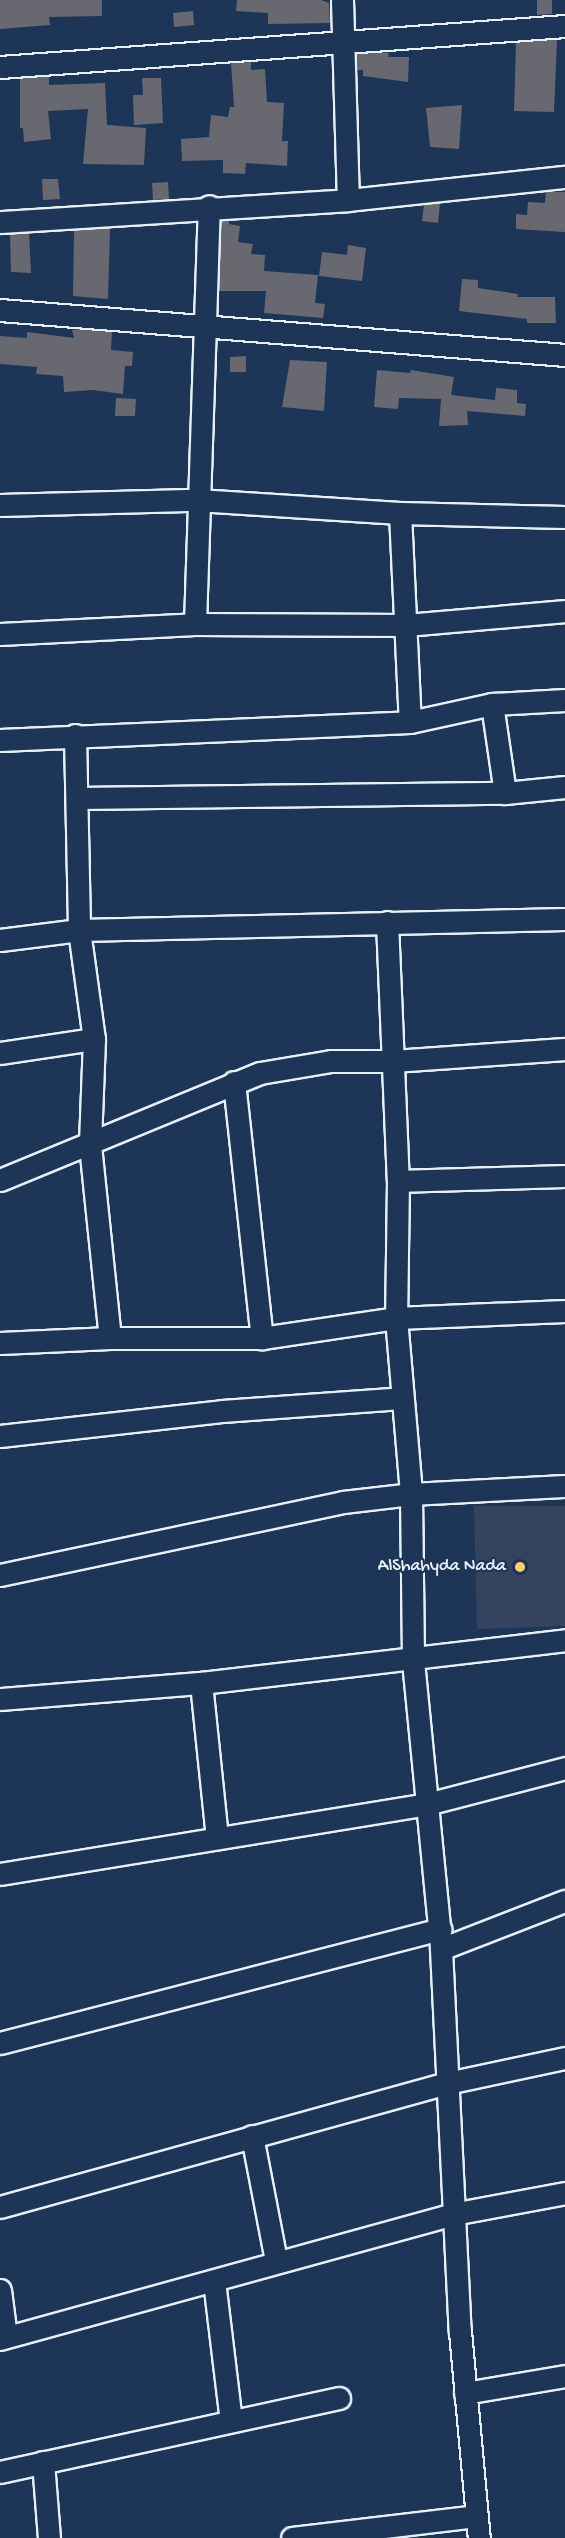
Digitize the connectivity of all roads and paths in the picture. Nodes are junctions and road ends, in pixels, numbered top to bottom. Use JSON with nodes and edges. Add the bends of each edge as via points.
{"nodes":[{"id":1,"x":342,"y":0,"type":"edge"},
{"id":2,"x":565,"y":26,"type":"edge"},
{"id":3,"x":345,"y":45,"type":"junction"},
{"id":4,"x":0,"y":67,"type":"edge"},
{"id":5,"x":565,"y":177,"type":"edge"},
{"id":6,"x":348,"y":200,"type":"junction"},
{"id":7,"x":209,"y":206,"type":"junction"},
{"id":8,"x":0,"y":222,"type":"edge"},
{"id":9,"x":0,"y":310,"type":"edge"},
{"id":10,"x":204,"y":326,"type":"junction"},
{"id":11,"x":565,"y":355,"type":"edge"},
{"id":12,"x":197,"y":500,"type":"junction"},
{"id":13,"x":0,"y":505,"type":"edge"},
{"id":14,"x":400,"y":513,"type":"junction"},
{"id":15,"x":565,"y":517,"type":"edge"},
{"id":16,"x":565,"y":611,"type":"edge"},
{"id":17,"x":195,"y":624,"type":"junction"},
{"id":18,"x":406,"y":625,"type":"junction"},
{"id":19,"x":0,"y":634,"type":"edge"},
{"id":20,"x":565,"y":700,"type":"edge"},
{"id":21,"x":492,"y":704,"type":"junction"},
{"id":22,"x":410,"y":722,"type":"junction"},
{"id":23,"x":75,"y":735,"type":"junction"},
{"id":24,"x":0,"y":740,"type":"edge"},
{"id":25,"x":565,"y":787,"type":"edge"},
{"id":26,"x":505,"y":793,"type":"junction"},
{"id":27,"x":78,"y":798,"type":"junction"},
{"id":28,"x":565,"y":919,"type":"edge"},
{"id":29,"x":387,"y":922,"type":"junction"},
{"id":30,"x":79,"y":930,"type":"junction"},
{"id":31,"x":0,"y":940,"type":"edge"},
{"id":32,"x":94,"y":1039,"type":"junction"},
{"id":33,"x":565,"y":1049,"type":"edge"},
{"id":34,"x":0,"y":1053,"type":"edge"},
{"id":35,"x":393,"y":1061,"type":"junction"},
{"id":36,"x":234,"y":1082,"type":"junction"},
{"id":37,"x":90,"y":1145,"type":"junction"},
{"id":38,"x":565,"y":1176,"type":"edge"},
{"id":39,"x":0,"y":1180,"type":"edge"},
{"id":40,"x":398,"y":1181,"type":"junction"},
{"id":41,"x":565,"y":1311,"type":"edge"},
{"id":42,"x":396,"y":1318,"type":"junction"},
{"id":43,"x":110,"y":1338,"type":"junction"},
{"id":44,"x":262,"y":1338,"type":"junction"},
{"id":45,"x":0,"y":1343,"type":"edge"},
{"id":46,"x":402,"y":1398,"type":"junction"},
{"id":47,"x":0,"y":1436,"type":"edge"},
{"id":48,"x":565,"y":1486,"type":"edge"},
{"id":49,"x":411,"y":1494,"type":"junction"},
{"id":50,"x":0,"y":1575,"type":"edge"},
{"id":51,"x":565,"y":1640,"type":"edge"},
{"id":52,"x":413,"y":1661,"type":"junction"},
{"id":53,"x":201,"y":1683,"type":"junction"},
{"id":54,"x":0,"y":1699,"type":"edge"},
{"id":55,"x":565,"y":1768,"type":"edge"},
{"id":56,"x":428,"y":1804,"type":"junction"},
{"id":57,"x":217,"y":1838,"type":"junction"},
{"id":58,"x":0,"y":1874,"type":"edge"},
{"id":59,"x":565,"y":1901,"type":"edge"},
{"id":60,"x":441,"y":1939,"type":"junction"},
{"id":61,"x":0,"y":2043,"type":"edge"},
{"id":62,"x":565,"y":2058,"type":"edge"},
{"id":63,"x":447,"y":2083,"type":"junction"},
{"id":64,"x":252,"y":2136,"type":"junction"},
{"id":65,"x":565,"y":2193,"type":"edge"},
{"id":66,"x":0,"y":2208,"type":"edge"},
{"id":67,"x":453,"y":2214,"type":"junction"},
{"id":68,"x":276,"y":2261,"type":"junction"},
{"id":69,"x":214,"y":2281,"type":"junction"},
{"id":70,"x":0,"y":2290,"type":"edge"},
{"id":71,"x":3,"y":2338,"type":"edge"},
{"id":72,"x":565,"y":2376,"type":"edge"},
{"id":73,"x":465,"y":2393,"type":"junction"},
{"id":74,"x":339,"y":2398,"type":"dead end"},
{"id":75,"x":231,"y":2421,"type":"junction"},
{"id":76,"x":44,"y":2462,"type":"junction"},
{"id":77,"x":0,"y":2472,"type":"edge"},
{"id":78,"x":476,"y":2516,"type":"junction"},
{"id":79,"x":49,"y":2538,"type":"edge"},
{"id":80,"x":292,"y":2538,"type":"edge"},
{"id":81,"x":479,"y":2538,"type":"edge"}],
"edges":[{"from":1,"to":3,"type":"street"},
{"from":2,"to":3,"type":"street"},
{"from":3,"to":4,"type":"street"},
{"from":3,"to":6,"type":"street"},
{"from":5,"to":6,"type":"street"},
{"from":6,"to":7,"type":"street"},
{"from":7,"to":8,"type":"street"},
{"from":7,"to":10,"type":"street"},
{"from":9,"to":10,"type":"street"},
{"from":10,"to":11,"type":"street"},
{"from":10,"to":12,"type":"street"},
{"from":12,"to":13,"type":"street"},
{"from":12,"to":14,"type":"street"},
{"from":12,"to":17,"type":"street"},
{"from":14,"to":15,"type":"street"},
{"from":14,"to":18,"type":"street"},
{"from":16,"to":18,"type":"street"},
{"from":17,"to":18,"type":"street"},
{"from":17,"to":19,"type":"street"},
{"from":18,"to":22,"type":"street"},
{"from":20,"to":21,"type":"street"},
{"from":21,"to":22,"type":"street"},
{"from":21,"to":26,"type":"street"},
{"from":22,"to":23,"type":"street"},
{"from":23,"to":24,"type":"street"},
{"from":23,"to":27,"type":"street"},
{"from":25,"to":26,"type":"street"},
{"from":26,"to":27,"type":"street"},
{"from":27,"to":30,"type":"street"},
{"from":28,"to":29,"type":"street"},
{"from":29,"to":30,"type":"street"},
{"from":29,"to":35,"type":"street"},
{"from":30,"to":31,"type":"street"},
{"from":30,"to":32,"type":"street"},
{"from":32,"to":34,"type":"street"},
{"from":32,"to":37,"type":"street"},
{"from":33,"to":35,"type":"street"},
{"from":35,"to":36,"type":"street","via":[[300,1065]]},
{"from":35,"to":40,"type":"street"},
{"from":36,"to":37,"type":"street"},
{"from":36,"to":44,"type":"street"},
{"from":37,"to":39,"type":"street"},
{"from":37,"to":43,"type":"street"},
{"from":38,"to":40,"type":"street"},
{"from":40,"to":42,"type":"street"},
{"from":41,"to":42,"type":"street"},
{"from":42,"to":44,"type":"street"},
{"from":42,"to":46,"type":"street"},
{"from":43,"to":44,"type":"street"},
{"from":43,"to":45,"type":"street"},
{"from":46,"to":47,"type":"street","via":[[222,1411]]},
{"from":46,"to":49,"type":"street"},
{"from":48,"to":49,"type":"street"},
{"from":49,"to":50,"type":"street","via":[[343,1502]]},
{"from":49,"to":52,"type":"street"},
{"from":51,"to":52,"type":"street"},
{"from":52,"to":53,"type":"street"},
{"from":52,"to":56,"type":"street"},
{"from":53,"to":54,"type":"street"},
{"from":53,"to":57,"type":"street"},
{"from":55,"to":56,"type":"street"},
{"from":56,"to":57,"type":"street"},
{"from":56,"to":60,"type":"street"},
{"from":57,"to":58,"type":"street"},
{"from":59,"to":60,"type":"street"},
{"from":60,"to":61,"type":"street"},
{"from":60,"to":63,"type":"street"},
{"from":62,"to":63,"type":"street"},
{"from":63,"to":64,"type":"street"},
{"from":63,"to":67,"type":"street"},
{"from":64,"to":66,"type":"street"},
{"from":64,"to":68,"type":"street"},
{"from":65,"to":67,"type":"street"},
{"from":67,"to":68,"type":"street"},
{"from":67,"to":73,"type":"street"},
{"from":68,"to":69,"type":"street"},
{"from":69,"to":71,"type":"street"},
{"from":69,"to":75,"type":"street"},
{"from":70,"to":71,"type":"street"},
{"from":72,"to":73,"type":"street"},
{"from":73,"to":78,"type":"street"},
{"from":74,"to":75,"type":"street"},
{"from":75,"to":76,"type":"street"},
{"from":76,"to":77,"type":"street"},
{"from":76,"to":79,"type":"street"},
{"from":78,"to":80,"type":"street"},
{"from":78,"to":81,"type":"street"}]}
